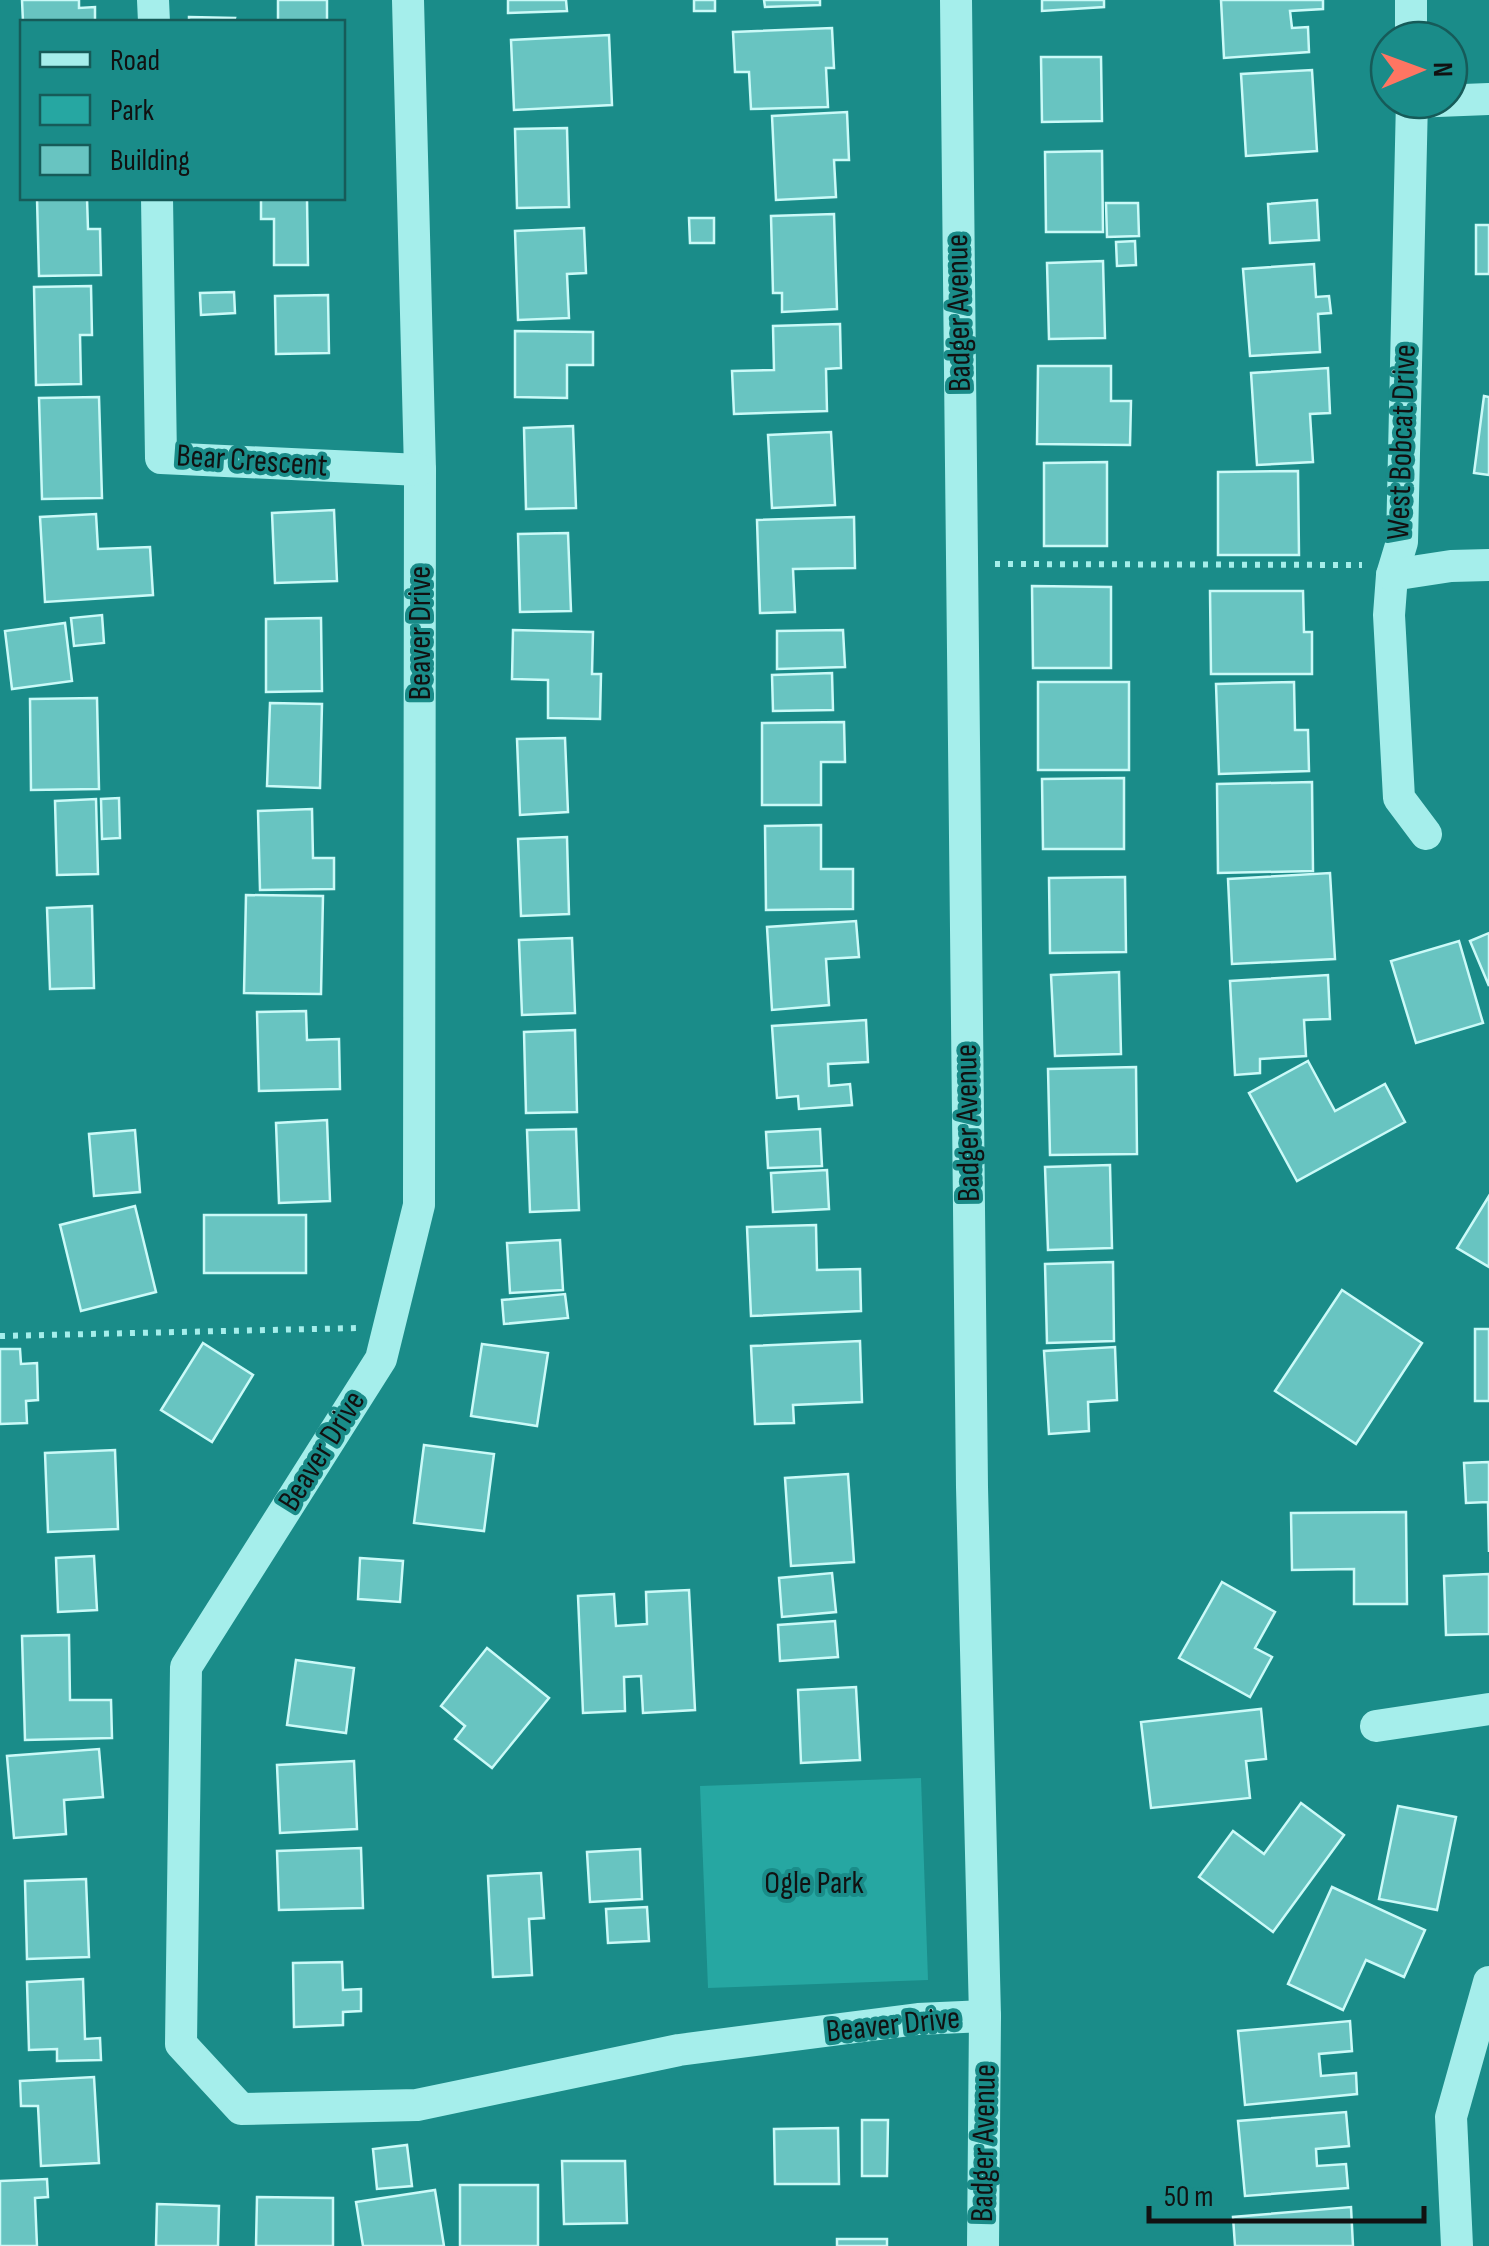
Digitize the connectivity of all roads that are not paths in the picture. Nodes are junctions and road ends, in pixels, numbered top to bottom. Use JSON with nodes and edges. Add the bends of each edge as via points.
{"nodes":[{"id":1,"x":408,"y":0,"type":"edge"},
{"id":2,"x":956,"y":0,"type":"edge"},
{"id":3,"x":1412,"y":120,"type":"edge"},
{"id":4,"x":157,"y":200,"type":"edge"},
{"id":5,"x":420,"y":470,"type":"junction"},
{"id":6,"x":1489,"y":565,"type":"edge"},
{"id":7,"x":1380,"y":570,"type":"junction"},
{"id":8,"x":1426,"y":834,"type":"dead end"},
{"id":9,"x":1489,"y":1709,"type":"edge"},
{"id":10,"x":1376,"y":1726,"type":"dead end"},
{"id":11,"x":1489,"y":1982,"type":"edge"},
{"id":12,"x":985,"y":2016,"type":"junction"},
{"id":13,"x":983,"y":2246,"type":"edge"},
{"id":14,"x":1458,"y":2246,"type":"edge"}],
"edges":[{"from":1,"to":5,"type":"street","name":"Beaver Drive"},
{"from":2,"to":12,"type":"street","name":"Badger Avenue","via":[[972,1487]]},
{"from":3,"to":7,"type":"street","name":"West Bobcat Drive","via":[[1402,542]]},
{"from":4,"to":5,"type":"street","name":"Bear Crescent","via":[[162,458]]},
{"from":5,"to":12,"type":"street","name":"Beaver Drive","via":[[419,1205],[381,1359],[186,1667],[181,2044],[241,2109],[417,2105],[679,2050]]},
{"from":6,"to":7,"type":"street"},
{"from":7,"to":8,"type":"street","name":"West Bobcat Drive","via":[[1390,615],[1399,798]]},
{"from":9,"to":10,"type":"street"},
{"from":11,"to":14,"type":"street","via":[[1451,2117]]},
{"from":12,"to":13,"type":"street","name":"Badger Avenue"}]}
